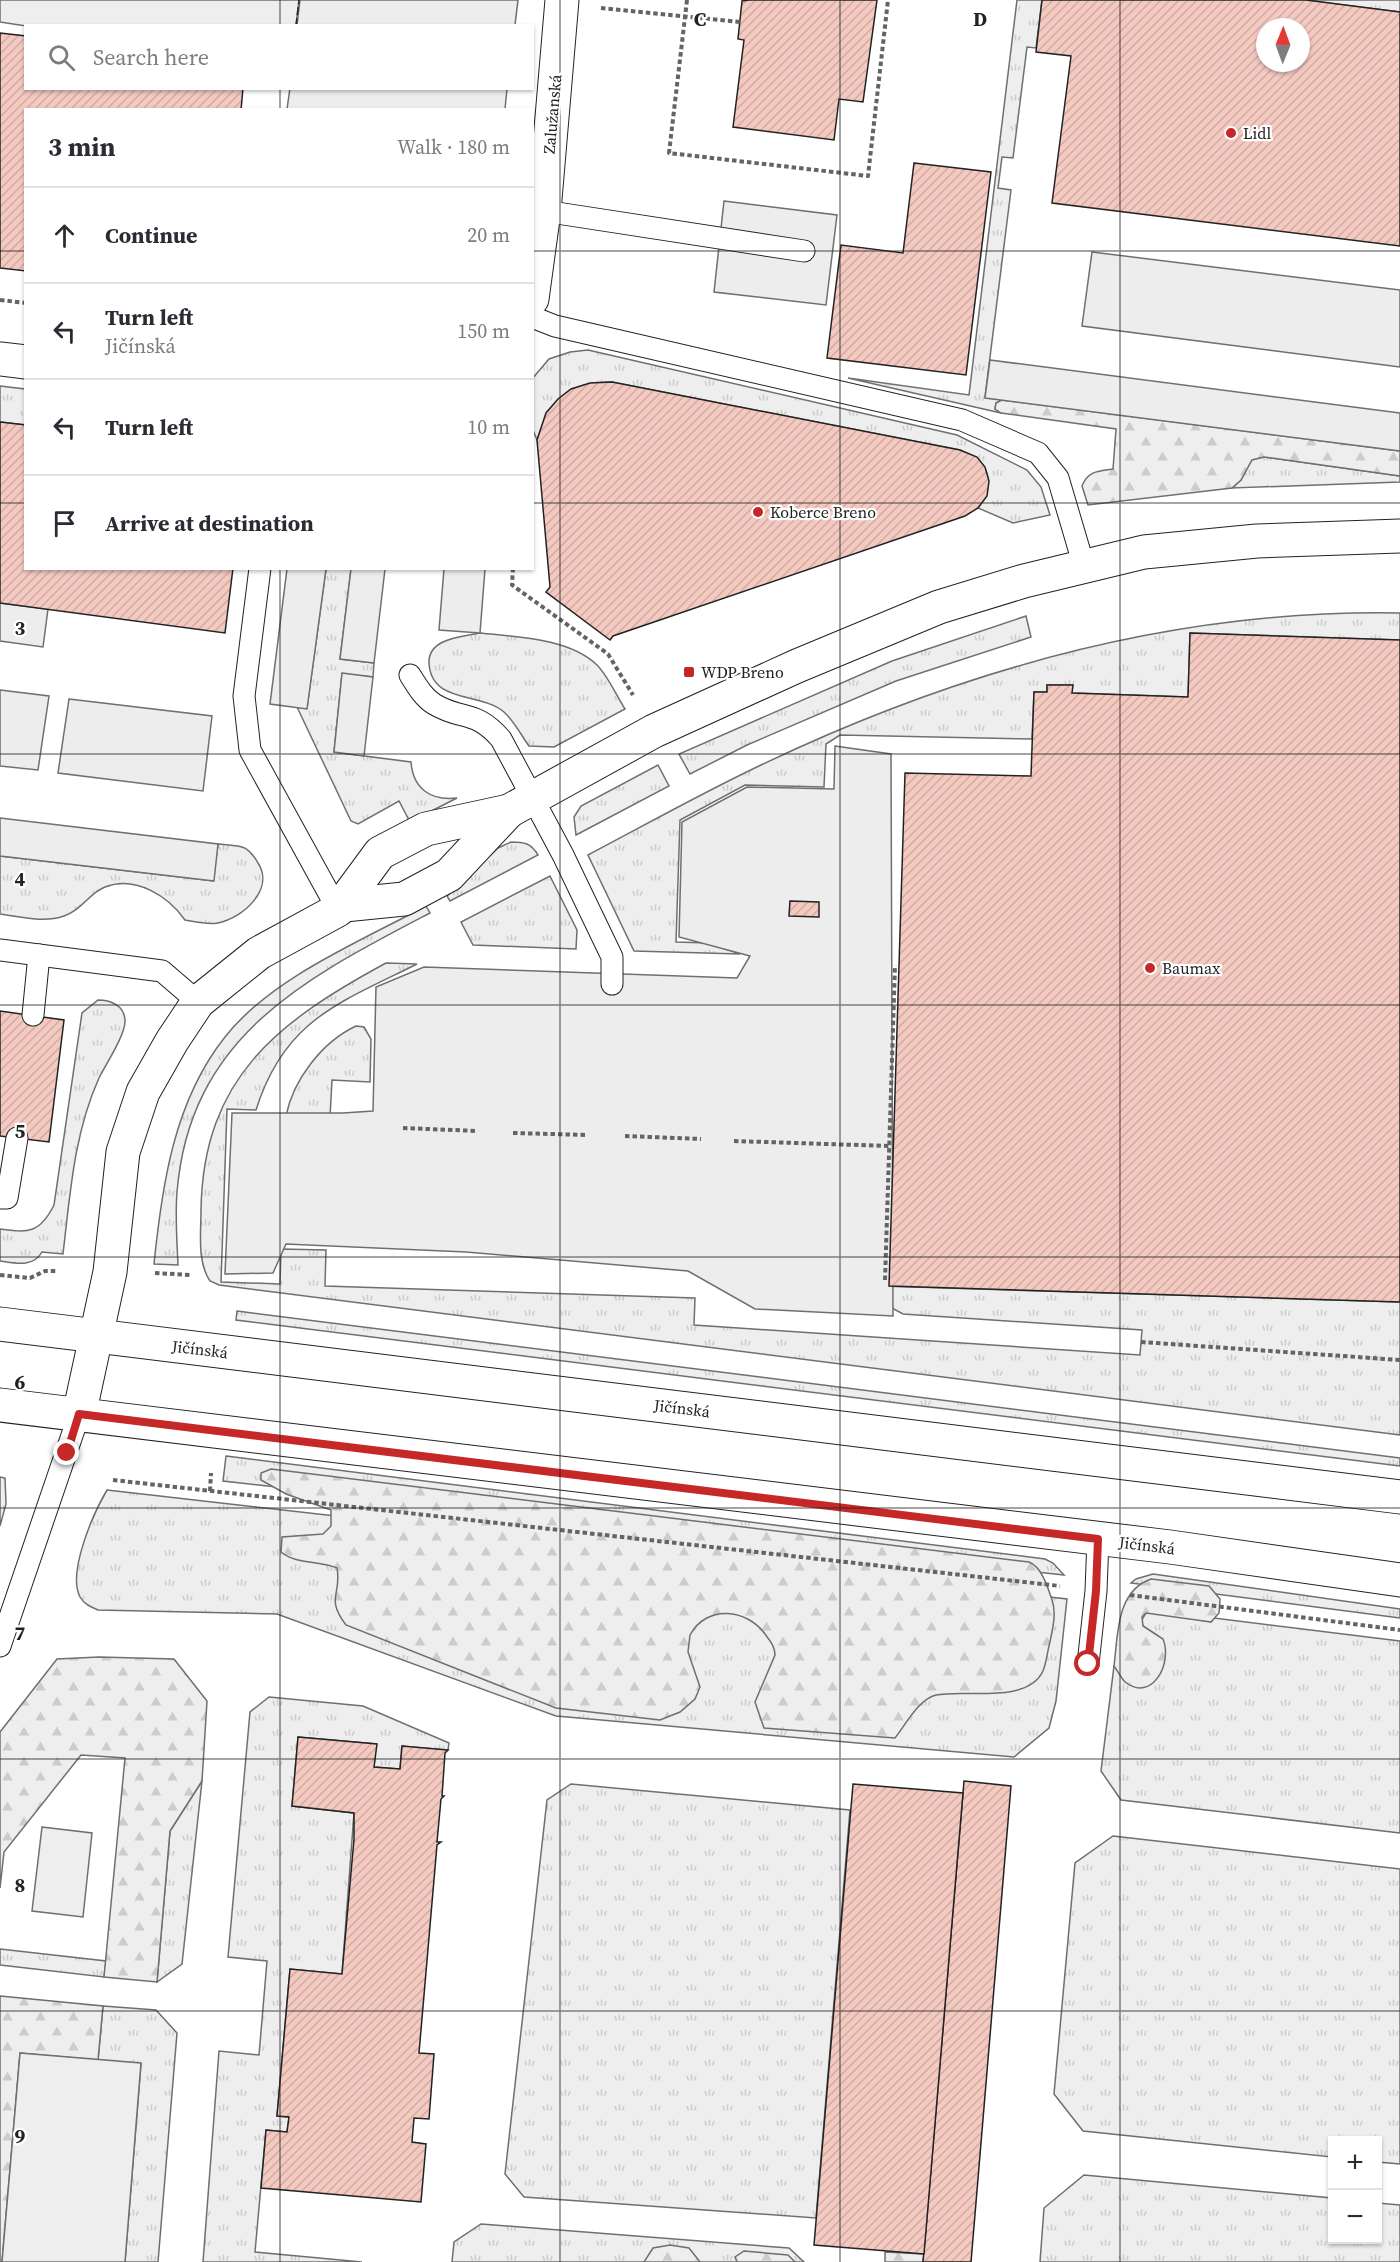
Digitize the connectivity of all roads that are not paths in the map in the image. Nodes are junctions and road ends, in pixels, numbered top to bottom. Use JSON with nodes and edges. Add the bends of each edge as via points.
{"nodes":[{"id":1,"x":562,"y":2,"type":"edge"},
{"id":2,"x":544,"y":211,"type":"junction"},
{"id":3,"x":804,"y":251,"type":"dead end"},
{"id":4,"x":534,"y":284,"type":"edge"},
{"id":5,"x":534,"y":318,"type":"edge"},
{"id":6,"x":0,"y":359,"type":"edge"},
{"id":7,"x":24,"y":362,"type":"edge"},
{"id":8,"x":1400,"y":536,"type":"edge"},
{"id":9,"x":1084,"y":566,"type":"junction"},
{"id":10,"x":260,"y":570,"type":"edge"},
{"id":11,"x":410,"y":675,"type":"dead end"},
{"id":12,"x":521,"y":805,"type":"junction"},
{"id":13,"x":341,"y":908,"type":"junction"},
{"id":14,"x":0,"y":950,"type":"edge"},
{"id":15,"x":39,"y":955,"type":"junction"},
{"id":16,"x":612,"y":984,"type":"dead end"},
{"id":17,"x":198,"y":1002,"type":"junction"},
{"id":18,"x":33,"y":1015,"type":"dead end"},
{"id":19,"x":17,"y":1138,"type":"dead end"},
{"id":20,"x":0,"y":1198,"type":"edge"},
{"id":21,"x":0,"y":1324,"type":"edge"},
{"id":22,"x":96,"y":1336,"type":"junction"},
{"id":23,"x":0,"y":1405,"type":"edge"},
{"id":24,"x":79,"y":1414,"type":"junction"},
{"id":25,"x":1400,"y":1497,"type":"edge"},
{"id":26,"x":1098,"y":1539,"type":"junction"},
{"id":27,"x":1400,"y":1580,"type":"edge"},
{"id":28,"x":2,"y":1633,"type":"edge"},
{"id":29,"x":1088,"y":1664,"type":"dead end"}],
"edges":[{"from":1,"to":2,"type":"street","name":"Zalužanská"},
{"from":2,"to":3,"type":"lane"},
{"from":2,"to":4,"type":"street","name":"Zalužanská"},
{"from":5,"to":9,"type":"lane","via":[[555,327],[962,420],[1038,453],[1058,478]]},
{"from":6,"to":7,"type":"street"},
{"from":8,"to":9,"type":"street","via":[[1257,541],[1144,552]]},
{"from":9,"to":12,"type":"street","via":[[939,607],[797,666],[654,731]]},
{"from":10,"to":13,"type":"lane","via":[[243,696],[250,750]]},
{"from":11,"to":12,"type":"lane","via":[[435,705],[489,724],[501,739]]},
{"from":12,"to":13,"type":"street","via":[[449,875],[404,899]]},
{"from":12,"to":13,"type":"street","via":[[426,829],[380,853]]},
{"from":12,"to":16,"type":"lane","via":[[612,957]]},
{"from":13,"to":17,"type":"street","via":[[259,953]]},
{"from":14,"to":15,"type":"lane"},
{"from":15,"to":17,"type":"lane","via":[[162,971]]},
{"from":15,"to":18,"type":"lane"},
{"from":17,"to":22,"type":"street","via":[[143,1092],[123,1152],[110,1272]]},
{"from":19,"to":20,"type":"lane","via":[[7,1198]]},
{"from":21,"to":22,"type":"street","name":"Jičínská"},
{"from":22,"to":24,"type":"street"},
{"from":22,"to":25,"type":"street","name":"Jičínská"},
{"from":23,"to":24,"type":"street","name":"Jičínská"},
{"from":24,"to":26,"type":"street","name":"Jičínská"},
{"from":24,"to":28,"type":"lane"},
{"from":26,"to":27,"type":"street","name":"Jičínská"},
{"from":26,"to":29,"type":"lane"}]}
